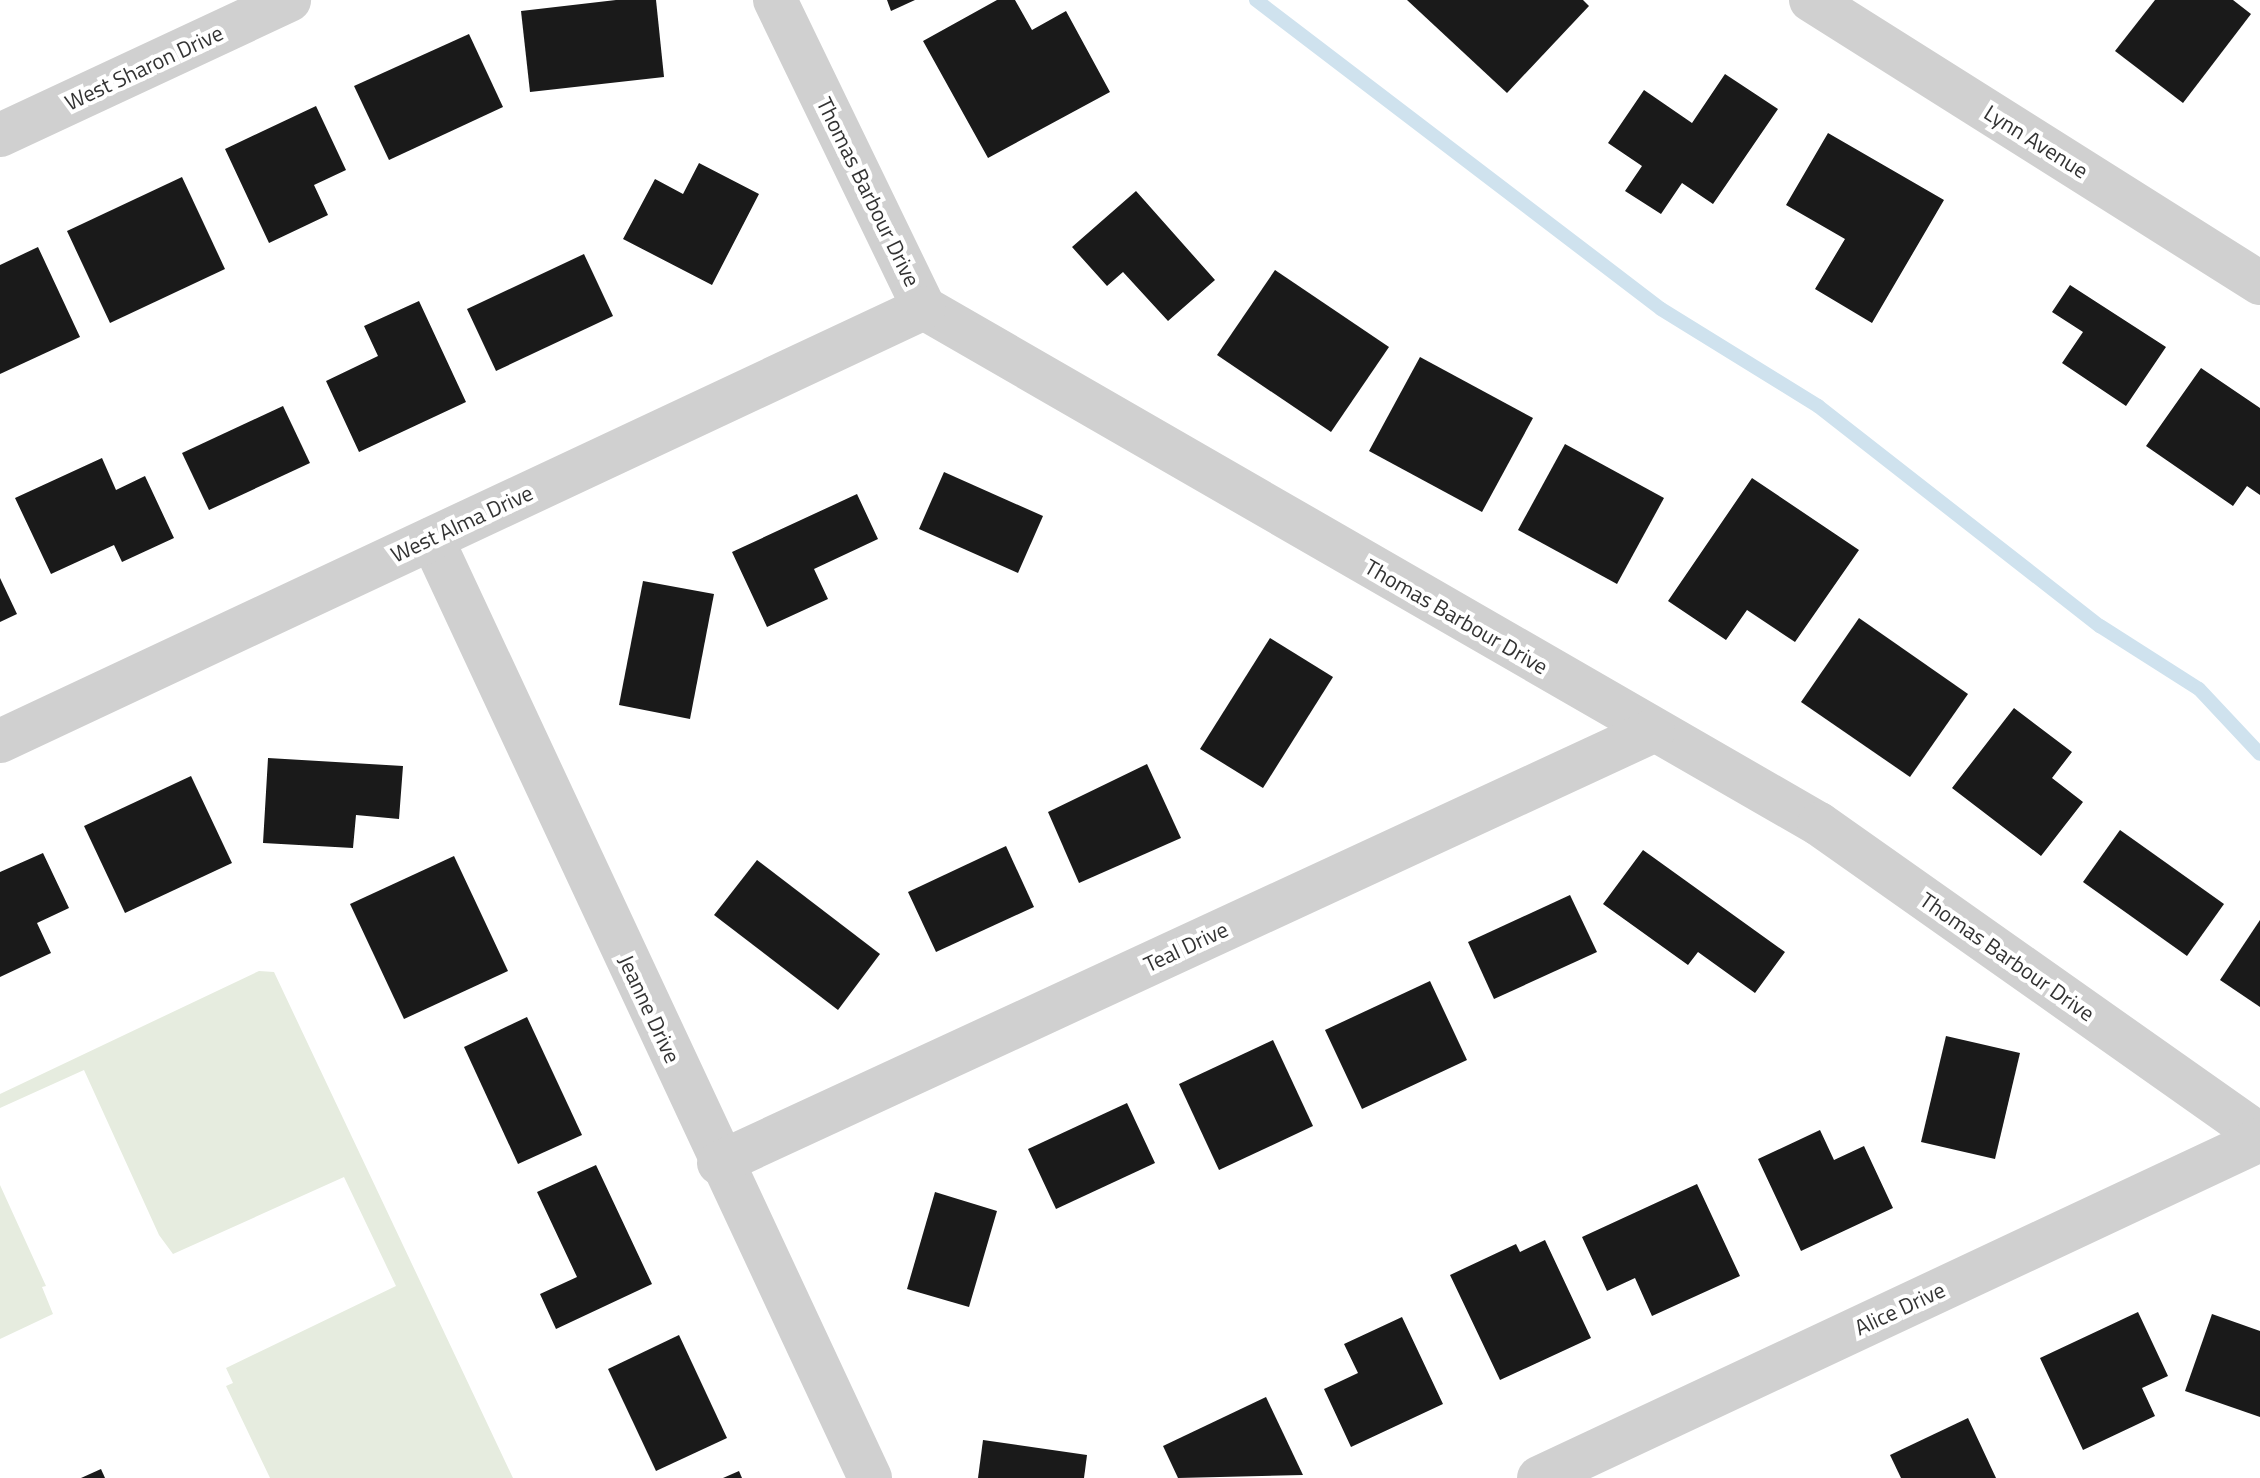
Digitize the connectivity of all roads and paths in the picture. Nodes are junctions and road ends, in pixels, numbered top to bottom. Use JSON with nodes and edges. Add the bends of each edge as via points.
{"nodes":[{"id":1,"x":289,"y":0,"type":"edge"},
{"id":2,"x":775,"y":0,"type":"edge"},
{"id":3,"x":1817,"y":1,"type":"edge"},
{"id":4,"x":0,"y":135,"type":"edge"},
{"id":5,"x":2260,"y":283,"type":"edge"},
{"id":6,"x":924,"y":308,"type":"junction"},
{"id":7,"x":432,"y":539,"type":"junction"},
{"id":8,"x":1653,"y":731,"type":"junction"},
{"id":9,"x":0,"y":741,"type":"edge"},
{"id":10,"x":2260,"y":1137,"type":"edge"},
{"id":11,"x":719,"y":1163,"type":"junction"},
{"id":12,"x":870,"y":1478,"type":"edge"},
{"id":13,"x":1539,"y":1478,"type":"edge"}],
"edges":[{"from":1,"to":4,"type":"street","name":"West Sharon Drive"},
{"from":2,"to":6,"type":"street","name":"Thomas Barbour Drive"},
{"from":3,"to":5,"type":"street","name":"Lynn Avenue"},
{"from":6,"to":7,"type":"street","name":"West Alma Drive"},
{"from":6,"to":8,"type":"street","name":"Thomas Barbour Drive"},
{"from":7,"to":9,"type":"street","name":"West Alma Drive"},
{"from":7,"to":11,"type":"street","name":"Jeanne Drive"},
{"from":8,"to":10,"type":"street","name":"Thomas Barbour Drive","via":[[1819,824]]},
{"from":8,"to":11,"type":"street","name":"Teal Drive"},
{"from":10,"to":13,"type":"street","name":"Alice Drive"},
{"from":11,"to":12,"type":"street","name":"Jeanne Drive"}]}
